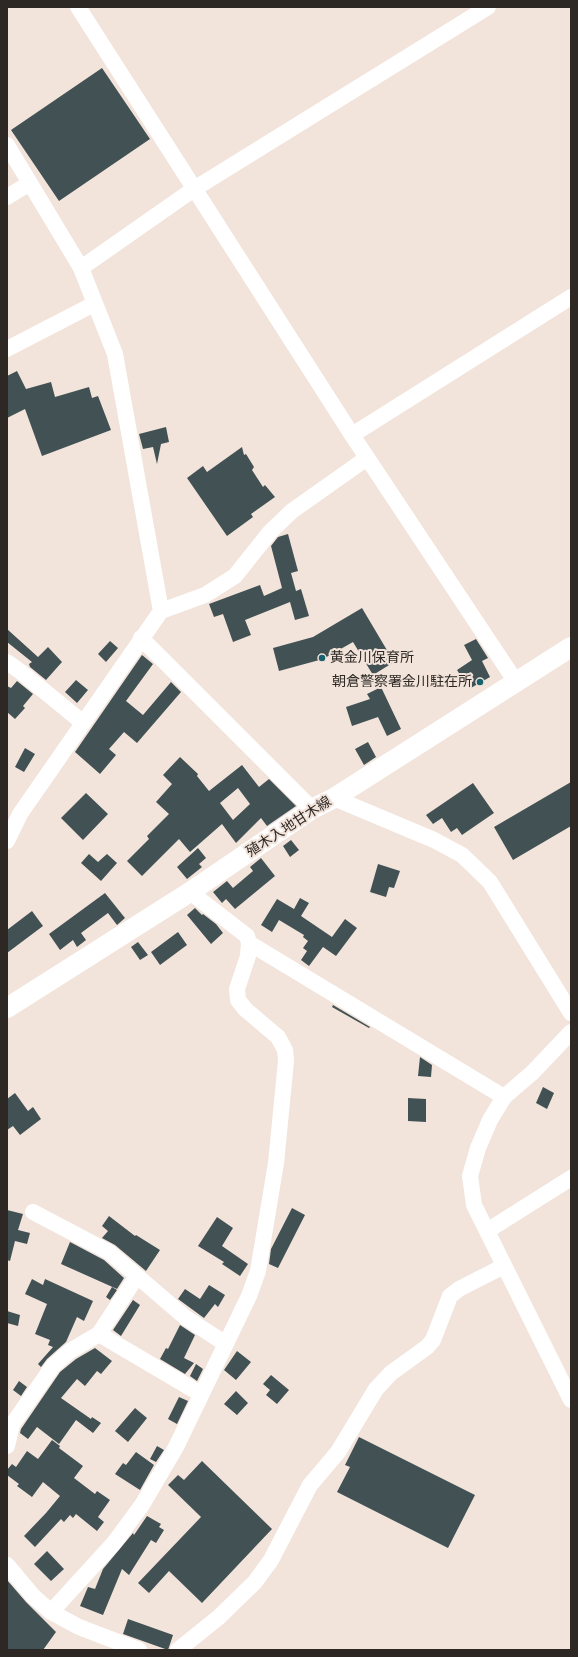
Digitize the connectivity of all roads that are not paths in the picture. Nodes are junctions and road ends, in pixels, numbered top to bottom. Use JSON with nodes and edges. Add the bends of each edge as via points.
{"nodes":[{"id":1,"x":78,"y":7,"type":"edge"},
{"id":2,"x":488,"y":7,"type":"edge"},
{"id":3,"x":7,"y":145,"type":"edge"},
{"id":4,"x":30,"y":183,"type":"junction"},
{"id":5,"x":194,"y":189,"type":"junction"},
{"id":6,"x":7,"y":198,"type":"edge"},
{"id":7,"x":81,"y":268,"type":"junction"},
{"id":8,"x":571,"y":297,"type":"edge"},
{"id":9,"x":94,"y":304,"type":"junction"},
{"id":10,"x":7,"y":349,"type":"edge"},
{"id":11,"x":352,"y":435,"type":"junction"},
{"id":12,"x":367,"y":458,"type":"junction"},
{"id":13,"x":161,"y":611,"type":"junction"},
{"id":14,"x":142,"y":638,"type":"junction"},
{"id":15,"x":571,"y":648,"type":"edge"},
{"id":16,"x":7,"y":662,"type":"edge"},
{"id":17,"x":516,"y":682,"type":"junction"},
{"id":18,"x":82,"y":722,"type":"junction"},
{"id":19,"x":334,"y":798,"type":"junction"},
{"id":20,"x":312,"y":810,"type":"junction"},
{"id":21,"x":7,"y":841,"type":"edge"},
{"id":22,"x":190,"y":892,"type":"junction"},
{"id":23,"x":249,"y":943,"type":"junction"},
{"id":24,"x":7,"y":1008,"type":"edge"},
{"id":25,"x":571,"y":1013,"type":"edge"},
{"id":26,"x":571,"y":1032,"type":"edge"},
{"id":27,"x":504,"y":1097,"type":"junction"},
{"id":28,"x":571,"y":1178,"type":"edge"},
{"id":29,"x":33,"y":1212,"type":"dead end"},
{"id":30,"x":487,"y":1231,"type":"junction"},
{"id":31,"x":504,"y":1266,"type":"junction"},
{"id":32,"x":136,"y":1276,"type":"junction"},
{"id":33,"x":98,"y":1334,"type":"junction"},
{"id":34,"x":226,"y":1344,"type":"junction"},
{"id":35,"x":201,"y":1394,"type":"junction"},
{"id":36,"x":571,"y":1400,"type":"edge"},
{"id":37,"x":7,"y":1446,"type":"edge"},
{"id":38,"x":7,"y":1565,"type":"edge"},
{"id":39,"x":51,"y":1612,"type":"junction"},
{"id":40,"x":139,"y":1650,"type":"edge"},
{"id":41,"x":178,"y":1650,"type":"edge"}],
"edges":[{"from":1,"to":5,"type":"street"},
{"from":2,"to":5,"type":"street"},
{"from":3,"to":4,"type":"street"},
{"from":4,"to":6,"type":"street"},
{"from":4,"to":7,"type":"street"},
{"from":5,"to":7,"type":"street"},
{"from":5,"to":11,"type":"street"},
{"from":7,"to":9,"type":"street"},
{"from":8,"to":11,"type":"street"},
{"from":9,"to":10,"type":"street"},
{"from":9,"to":13,"type":"street","via":[[114,354]]},
{"from":11,"to":12,"type":"street"},
{"from":12,"to":13,"type":"street","via":[[292,511],[270,532],[235,576],[205,595]]},
{"from":12,"to":17,"type":"street"},
{"from":13,"to":14,"type":"street"},
{"from":14,"to":18,"type":"street"},
{"from":14,"to":20,"type":"street"},
{"from":15,"to":17,"type":"main road","name":"殖木入地甘木線"},
{"from":16,"to":18,"type":"street"},
{"from":17,"to":19,"type":"main road","name":"殖木入地甘木線"},
{"from":18,"to":21,"type":"street","via":[[20,814]]},
{"from":19,"to":20,"type":"main road","name":"殖木入地甘木線"},
{"from":19,"to":25,"type":"street","via":[[434,840],[462,855],[490,882]]},
{"from":20,"to":22,"type":"main road","name":"殖木入地甘木線"},
{"from":22,"to":23,"type":"street","via":[[247,936]]},
{"from":22,"to":24,"type":"main road","name":"殖木入地甘木線"},
{"from":23,"to":27,"type":"street"},
{"from":23,"to":34,"type":"street","via":[[248,956],[237,989],[238,1000],[245,1010],[278,1037],[285,1050],[286,1060],[276,1163],[258,1271]]},
{"from":26,"to":27,"type":"street","via":[[532,1073]]},
{"from":27,"to":30,"type":"street","via":[[490,1120],[470,1176],[474,1205]]},
{"from":28,"to":30,"type":"street"},
{"from":29,"to":32,"type":"street","via":[[109,1252]]},
{"from":30,"to":31,"type":"street"},
{"from":31,"to":36,"type":"street"},
{"from":31,"to":41,"type":"street","via":[[450,1296],[433,1340],[391,1373],[376,1389],[338,1452],[310,1485],[271,1560],[255,1582],[219,1617]]},
{"from":32,"to":33,"type":"street"},
{"from":32,"to":34,"type":"street","via":[[186,1318]]},
{"from":33,"to":35,"type":"street"},
{"from":33,"to":37,"type":"street","via":[[70,1351],[53,1366],[12,1425]]},
{"from":34,"to":35,"type":"street"},
{"from":35,"to":39,"type":"street","via":[[176,1447],[142,1505],[114,1543]]},
{"from":38,"to":39,"type":"street","via":[[33,1596]]},
{"from":39,"to":40,"type":"street","via":[[79,1627]]}]}
